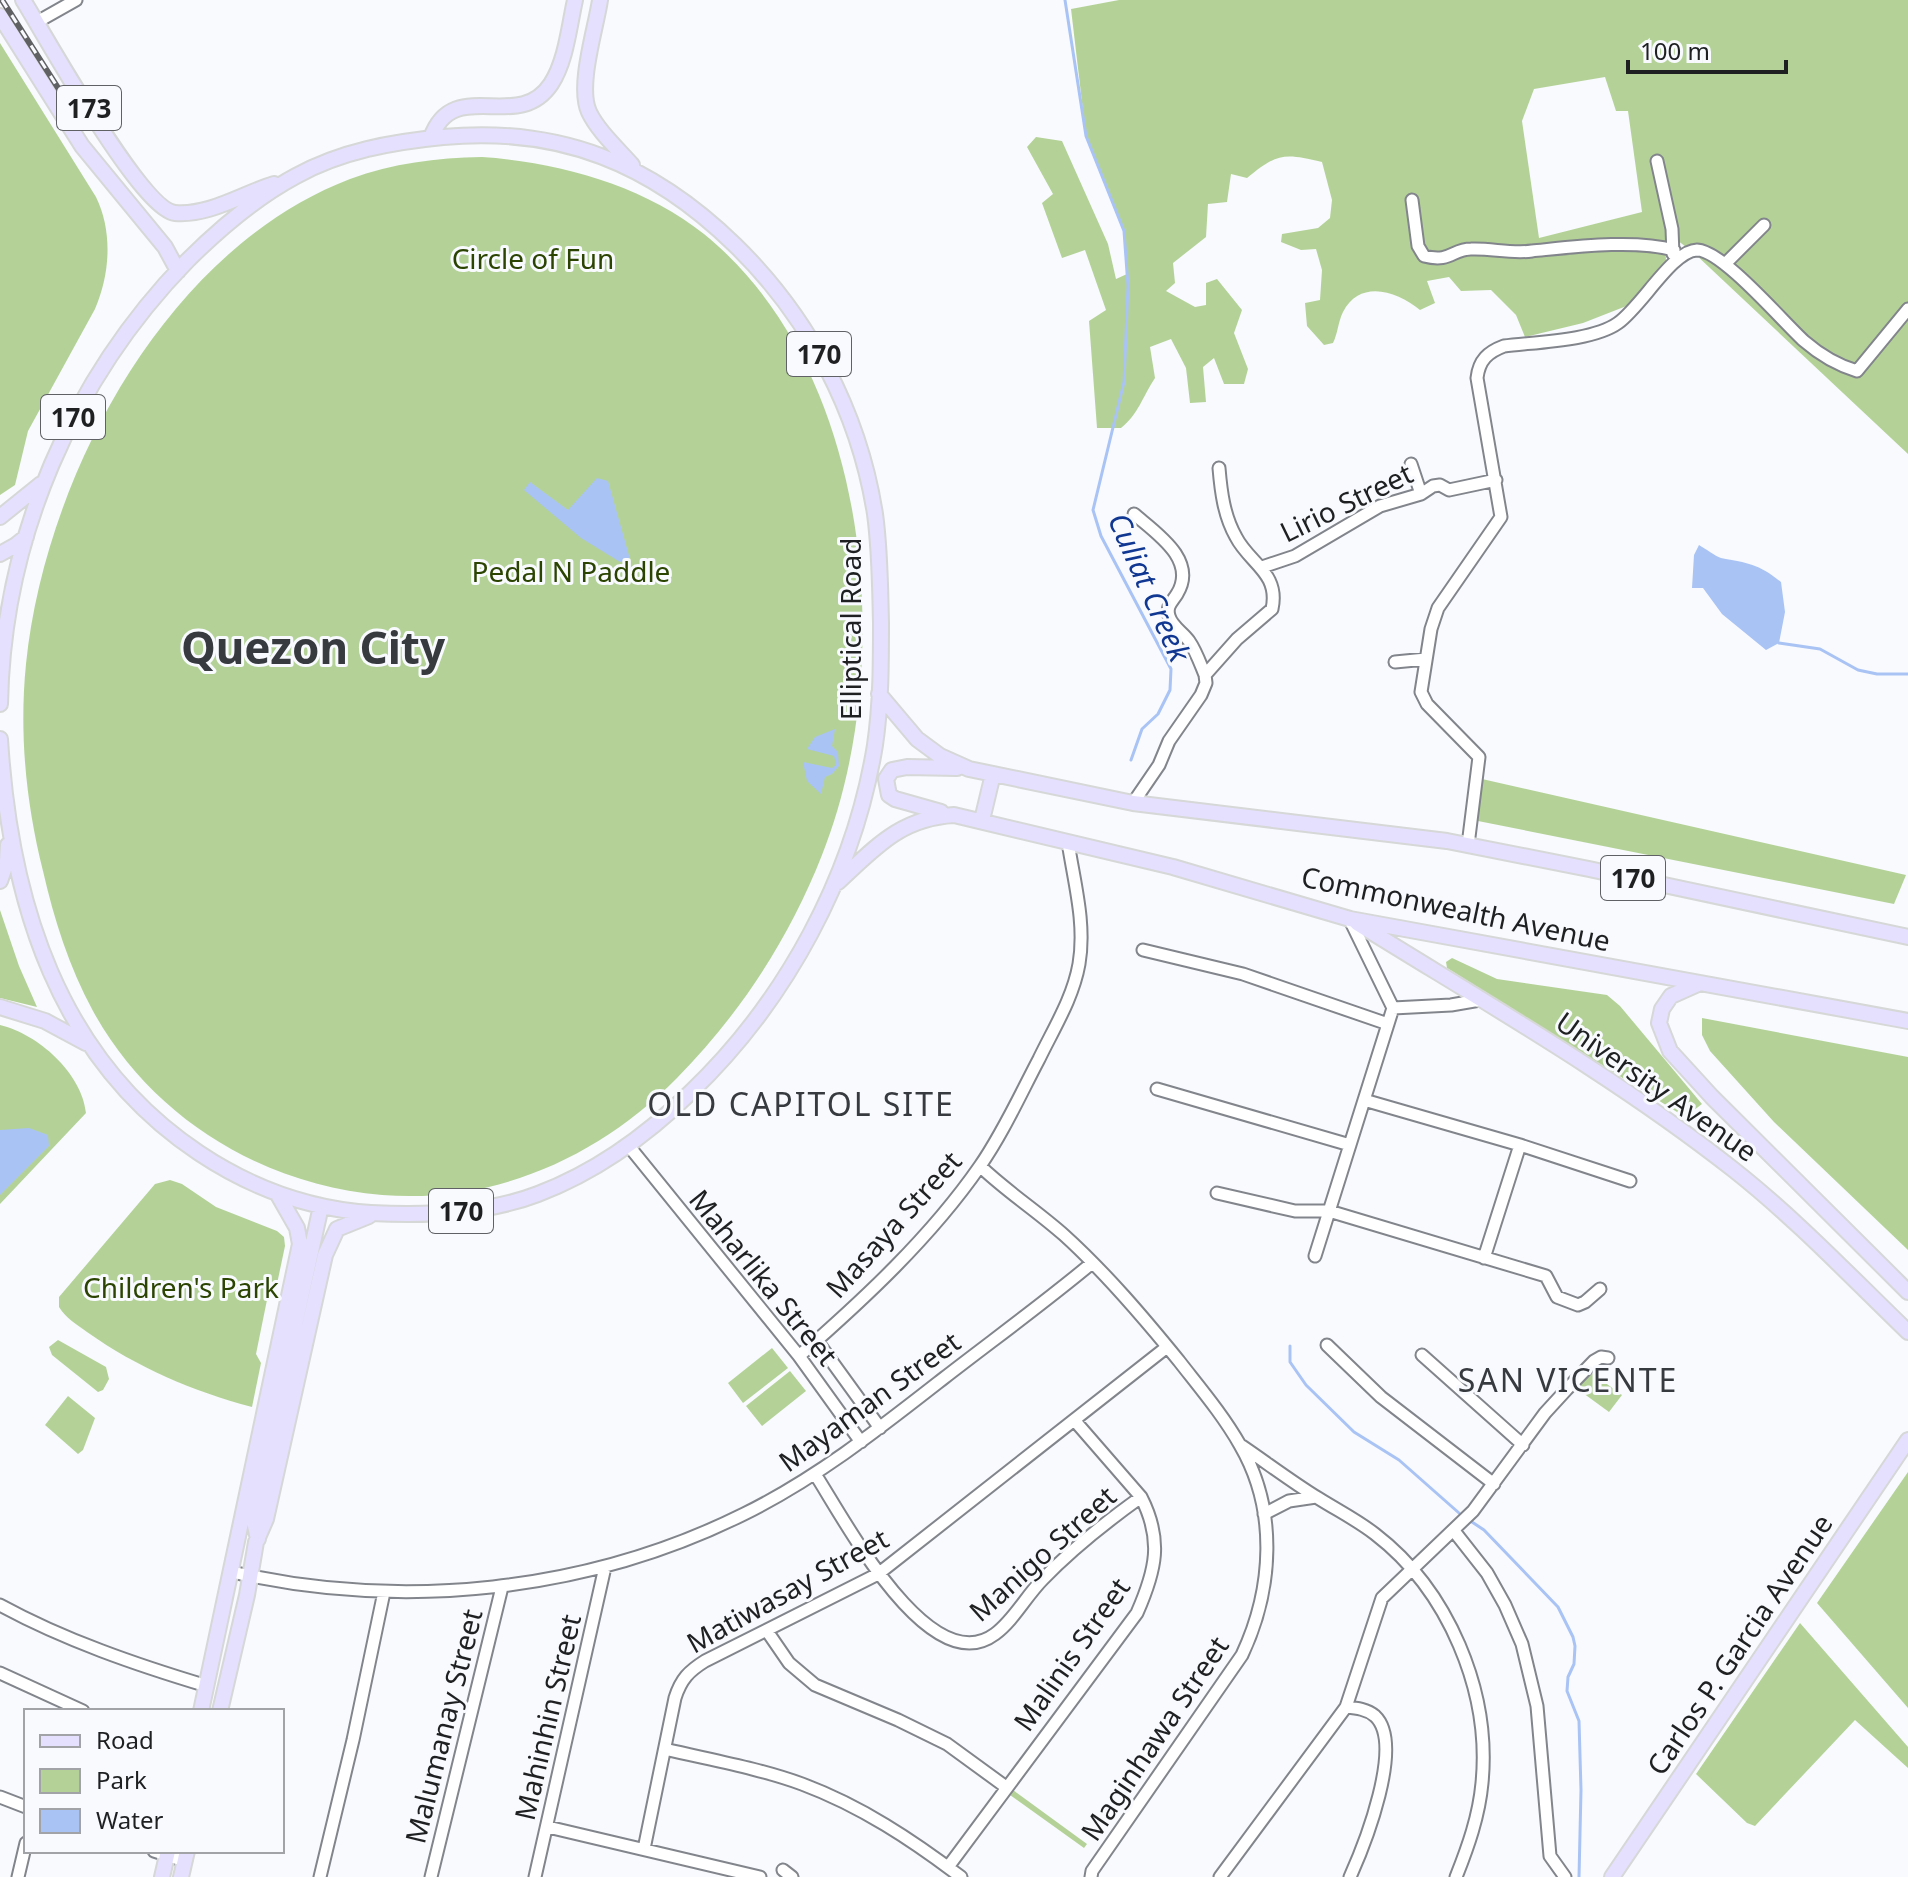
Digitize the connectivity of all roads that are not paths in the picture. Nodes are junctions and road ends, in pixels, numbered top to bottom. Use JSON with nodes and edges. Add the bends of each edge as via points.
{"nodes":[{"id":1,"x":23,"y":0,"type":"edge"},
{"id":2,"x":76,"y":0,"type":"edge"},
{"id":3,"x":575,"y":0,"type":"edge"},
{"id":4,"x":600,"y":0,"type":"edge"},
{"id":5,"x":0,"y":16,"type":"edge"},
{"id":6,"x":37,"y":22,"type":"junction"},
{"id":7,"x":105,"y":133,"type":"junction"},
{"id":8,"x":431,"y":138,"type":"junction"},
{"id":9,"x":82,"y":146,"type":"junction"},
{"id":10,"x":1657,"y":161,"type":"dead end"},
{"id":11,"x":637,"y":172,"type":"junction"},
{"id":12,"x":290,"y":179,"type":"junction"},
{"id":13,"x":1412,"y":200,"type":"dead end"},
{"id":14,"x":1764,"y":225,"type":"dead end"},
{"id":15,"x":1674,"y":250,"type":"junction"},
{"id":16,"x":1672,"y":262,"type":"junction"},
{"id":17,"x":1725,"y":264,"type":"junction"},
{"id":18,"x":178,"y":271,"type":"junction"},
{"id":19,"x":1908,"y":309,"type":"edge"},
{"id":20,"x":1411,"y":464,"type":"dead end"},
{"id":21,"x":1219,"y":468,"type":"dead end"},
{"id":22,"x":1496,"y":480,"type":"junction"},
{"id":23,"x":44,"y":481,"type":"junction"},
{"id":24,"x":1421,"y":494,"type":"junction"},
{"id":25,"x":1134,"y":514,"type":"dead end"},
{"id":26,"x":0,"y":517,"type":"edge"},
{"id":27,"x":26,"y":536,"type":"junction"},
{"id":28,"x":0,"y":554,"type":"edge"},
{"id":29,"x":1262,"y":567,"type":"junction"},
{"id":30,"x":0,"y":614,"type":"edge"},
{"id":31,"x":6,"y":629,"type":"junction"},
{"id":32,"x":1426,"y":659,"type":"junction"},
{"id":33,"x":1395,"y":662,"type":"dead end"},
{"id":34,"x":1205,"y":675,"type":"junction"},
{"id":35,"x":0,"y":690,"type":"edge"},
{"id":36,"x":879,"y":694,"type":"junction"},
{"id":37,"x":0,"y":704,"type":"edge"},
{"id":38,"x":0,"y":739,"type":"edge"},
{"id":39,"x":969,"y":769,"type":"junction"},
{"id":40,"x":993,"y":774,"type":"junction"},
{"id":41,"x":1133,"y":803,"type":"junction"},
{"id":42,"x":954,"y":815,"type":"junction"},
{"id":43,"x":982,"y":820,"type":"junction"},
{"id":44,"x":9,"y":836,"type":"junction"},
{"id":45,"x":1068,"y":842,"type":"junction"},
{"id":46,"x":1468,"y":845,"type":"junction"},
{"id":47,"x":0,"y":881,"type":"edge"},
{"id":48,"x":831,"y":888,"type":"junction"},
{"id":49,"x":1350,"y":919,"type":"junction"},
{"id":50,"x":1908,"y":937,"type":"edge"},
{"id":51,"x":1143,"y":950,"type":"dead end"},
{"id":52,"x":1701,"y":983,"type":"junction"},
{"id":53,"x":1480,"y":1000,"type":"junction"},
{"id":54,"x":0,"y":1007,"type":"edge"},
{"id":55,"x":1393,"y":1008,"type":"junction"},
{"id":56,"x":1908,"y":1021,"type":"edge"},
{"id":57,"x":1388,"y":1024,"type":"junction"},
{"id":58,"x":87,"y":1043,"type":"junction"},
{"id":59,"x":1157,"y":1089,"type":"dead end"},
{"id":60,"x":1364,"y":1100,"type":"junction"},
{"id":61,"x":628,"y":1145,"type":"junction"},
{"id":62,"x":1350,"y":1145,"type":"junction"},
{"id":63,"x":1520,"y":1145,"type":"junction"},
{"id":64,"x":980,"y":1166,"type":"junction"},
{"id":65,"x":1630,"y":1181,"type":"dead end"},
{"id":66,"x":277,"y":1193,"type":"junction"},
{"id":67,"x":1217,"y":1193,"type":"dead end"},
{"id":68,"x":321,"y":1206,"type":"junction"},
{"id":69,"x":1329,"y":1211,"type":"junction"},
{"id":70,"x":376,"y":1213,"type":"junction"},
{"id":71,"x":307,"y":1245,"type":"junction"},
{"id":72,"x":1315,"y":1256,"type":"dead end"},
{"id":73,"x":1484,"y":1258,"type":"junction"},
{"id":74,"x":1092,"y":1263,"type":"junction"},
{"id":75,"x":1600,"y":1289,"type":"dead end"},
{"id":76,"x":1908,"y":1292,"type":"edge"},
{"id":77,"x":1908,"y":1332,"type":"edge"},
{"id":78,"x":817,"y":1341,"type":"junction"},
{"id":79,"x":1327,"y":1345,"type":"dead end"},
{"id":80,"x":1167,"y":1347,"type":"junction"},
{"id":81,"x":1422,"y":1355,"type":"dead end"},
{"id":82,"x":799,"y":1356,"type":"junction"},
{"id":83,"x":1608,"y":1358,"type":"dead end"},
{"id":84,"x":1075,"y":1421,"type":"junction"},
{"id":85,"x":880,"y":1428,"type":"junction"},
{"id":86,"x":1908,"y":1440,"type":"edge"},
{"id":87,"x":861,"y":1442,"type":"junction"},
{"id":88,"x":1239,"y":1443,"type":"junction"},
{"id":89,"x":1523,"y":1445,"type":"junction"},
{"id":90,"x":815,"y":1474,"type":"junction"},
{"id":91,"x":1494,"y":1484,"type":"junction"},
{"id":92,"x":1141,"y":1497,"type":"junction"},
{"id":93,"x":1316,"y":1497,"type":"junction"},
{"id":94,"x":1264,"y":1514,"type":"junction"},
{"id":95,"x":253,"y":1517,"type":"junction"},
{"id":96,"x":1454,"y":1531,"type":"junction"},
{"id":97,"x":241,"y":1532,"type":"junction"},
{"id":98,"x":258,"y":1539,"type":"junction"},
{"id":99,"x":605,"y":1567,"type":"junction"},
{"id":100,"x":1411,"y":1569,"type":"junction"},
{"id":101,"x":232,"y":1572,"type":"junction"},
{"id":102,"x":878,"y":1574,"type":"junction"},
{"id":103,"x":251,"y":1577,"type":"junction"},
{"id":104,"x":502,"y":1587,"type":"junction"},
{"id":105,"x":384,"y":1592,"type":"junction"},
{"id":106,"x":0,"y":1605,"type":"edge"},
{"id":107,"x":767,"y":1631,"type":"junction"},
{"id":108,"x":0,"y":1673,"type":"edge"},
{"id":109,"x":207,"y":1686,"type":"junction"},
{"id":110,"x":1346,"y":1707,"type":"junction"},
{"id":111,"x":79,"y":1709,"type":"edge"},
{"id":112,"x":201,"y":1709,"type":"edge"},
{"id":113,"x":220,"y":1709,"type":"edge"},
{"id":114,"x":665,"y":1749,"type":"junction"},
{"id":115,"x":1006,"y":1787,"type":"junction"},
{"id":116,"x":0,"y":1797,"type":"edge"},
{"id":117,"x":24,"y":1806,"type":"edge"},
{"id":118,"x":548,"y":1827,"type":"junction"},
{"id":119,"x":644,"y":1849,"type":"junction"},
{"id":120,"x":24,"y":1852,"type":"edge"},
{"id":121,"x":163,"y":1853,"type":"edge"},
{"id":122,"x":186,"y":1856,"type":"edge"},
{"id":123,"x":948,"y":1867,"type":"junction"},
{"id":124,"x":1088,"y":1875,"type":"edge"},
{"id":125,"x":18,"y":1877,"type":"edge"},
{"id":126,"x":162,"y":1877,"type":"edge"},
{"id":127,"x":181,"y":1877,"type":"edge"},
{"id":128,"x":320,"y":1877,"type":"edge"},
{"id":129,"x":431,"y":1877,"type":"edge"},
{"id":130,"x":535,"y":1877,"type":"edge"},
{"id":131,"x":760,"y":1877,"type":"edge"},
{"id":132,"x":961,"y":1877,"type":"edge"},
{"id":133,"x":1220,"y":1877,"type":"edge"},
{"id":134,"x":1350,"y":1877,"type":"edge"},
{"id":135,"x":1456,"y":1877,"type":"edge"},
{"id":136,"x":1565,"y":1877,"type":"edge"},
{"id":137,"x":1612,"y":1877,"type":"edge"}],
"edges":[{"from":1,"to":6,"type":"main road","number":"173"},
{"from":2,"to":6,"type":"street"},
{"from":3,"to":8,"type":"main road","via":[[557,72],[543,94],[521,106],[454,109],[436,123]]},
{"from":4,"to":11,"type":"main road","via":[[586,103],[597,125]]},
{"from":5,"to":9,"type":"main road","number":"173"},
{"from":6,"to":7,"type":"main road","number":"173"},
{"from":7,"to":9,"type":"main road","via":[[100,150]]},
{"from":7,"to":12,"type":"main road","number":"173","via":[[144,191],[166,211],[215,207]]},
{"from":8,"to":11,"type":"main road","name":"Elliptical Road","number":"170","via":[[489,134],[548,140],[594,152]]},
{"from":8,"to":12,"type":"main road","name":"Elliptical Road","number":"170","via":[[361,150]]},
{"from":9,"to":18,"type":"main road","number":"173","via":[[165,247]]},
{"from":10,"to":15,"type":"street"},
{"from":11,"to":36,"type":"main road","name":"Elliptical Road","number":"170","via":[[691,207],[752,263],[799,322],[838,392],[861,453],[874,512],[880,573]]},
{"from":12,"to":18,"type":"main road","name":"Elliptical Road","number":"170","via":[[231,221]]},
{"from":13,"to":15,"type":"street","via":[[1418,246],[1428,257],[1442,259],[1469,248],[1531,252],[1658,245]]},
{"from":14,"to":17,"type":"street"},
{"from":15,"to":16,"type":"street"},
{"from":16,"to":17,"type":"street","via":[[1694,250]]},
{"from":16,"to":22,"type":"street","via":[[1656,286],[1610,329],[1504,346],[1483,359],[1477,378]]},
{"from":17,"to":19,"type":"street","via":[[1806,343],[1857,371]]},
{"from":18,"to":23,"type":"main road","name":"Elliptical Road","number":"170","via":[[104,363]]},
{"from":20,"to":24,"type":"street"},
{"from":21,"to":29,"type":"street","via":[[1224,508],[1235,535]]},
{"from":22,"to":24,"type":"street","name":"Lirio Street","via":[[1449,490],[1440,485]]},
{"from":22,"to":32,"type":"street","via":[[1501,517],[1438,608]]},
{"from":23,"to":26,"type":"main road","number":"170"},
{"from":23,"to":27,"type":"main road","name":"Elliptical Road","number":"170"},
{"from":24,"to":29,"type":"street","name":"Lirio Street","via":[[1380,506],[1295,556]]},
{"from":25,"to":34,"type":"street","via":[[1175,550],[1183,575],[1168,615],[1191,644]]},
{"from":27,"to":28,"type":"main road"},
{"from":27,"to":31,"type":"main road","name":"Elliptical Road","number":"170"},
{"from":29,"to":34,"type":"street","via":[[1273,594],[1272,609]]},
{"from":30,"to":31,"type":"main road","number":"170"},
{"from":31,"to":35,"type":"main road","name":"Elliptical Road","number":"170"},
{"from":32,"to":33,"type":"street"},
{"from":32,"to":46,"type":"street","via":[[1423,697],[1479,757]]},
{"from":34,"to":41,"type":"street","via":[[1204,688]]},
{"from":35,"to":37,"type":"main road","name":"Elliptical Road","number":"170"},
{"from":36,"to":39,"type":"main road","name":"Commonwealth Avenue","number":"170","via":[[917,739]]},
{"from":36,"to":48,"type":"main road","name":"Elliptical Road","number":"170","via":[[863,803]]},
{"from":38,"to":44,"type":"main road","name":"Elliptical Road","number":"170"},
{"from":39,"to":40,"type":"main road","name":"Commonwealth Avenue","number":"170"},
{"from":39,"to":42,"type":"main road","via":[[907,767],[892,770],[886,779],[895,799]]},
{"from":40,"to":41,"type":"main road","name":"Commonwealth Avenue","number":"170"},
{"from":40,"to":43,"type":"main road"},
{"from":41,"to":46,"type":"main road","name":"Commonwealth Avenue","number":"170"},
{"from":42,"to":43,"type":"main road","name":"Commonwealth Avenue","number":"170"},
{"from":42,"to":48,"type":"main road","name":"Commonwealth Avenue","number":"170","via":[[931,816],[906,826]]},
{"from":43,"to":45,"type":"main road","name":"Commonwealth Avenue","number":"170"},
{"from":44,"to":47,"type":"main road"},
{"from":44,"to":58,"type":"main road","name":"Elliptical Road","number":"170","via":[[38,942]]},
{"from":45,"to":49,"type":"main road","name":"Commonwealth Avenue","number":"170"},
{"from":45,"to":64,"type":"street","name":"Masaya Street","via":[[1081,933],[1074,983]]},
{"from":46,"to":50,"type":"main road","name":"Commonwealth Avenue","number":"170"},
{"from":48,"to":61,"type":"main road","name":"Elliptical Road","number":"170","via":[[792,967],[742,1038],[680,1103]]},
{"from":49,"to":52,"type":"main road","name":"Commonwealth Avenue","number":"170"},
{"from":49,"to":53,"type":"main road","name":"University Avenue"},
{"from":49,"to":55,"type":"street"},
{"from":51,"to":57,"type":"street","via":[[1243,974]]},
{"from":52,"to":56,"type":"main road","name":"Commonwealth Avenue","number":"170"},
{"from":52,"to":76,"type":"main road","name":"University Avenue","via":[[1671,996],[1662,1009],[1659,1023],[1670,1051]]},
{"from":53,"to":55,"type":"street"},
{"from":53,"to":77,"type":"main road","name":"University Avenue","via":[[1622,1090],[1734,1170]]},
{"from":54,"to":58,"type":"main road","via":[[45,1021]]},
{"from":55,"to":57,"type":"street"},
{"from":57,"to":60,"type":"street"},
{"from":58,"to":66,"type":"main road","name":"Elliptical Road","number":"170","via":[[124,1091],[174,1137],[236,1176]]},
{"from":59,"to":62,"type":"street"},
{"from":60,"to":62,"type":"street"},
{"from":60,"to":63,"type":"street"},
{"from":61,"to":70,"type":"main road","name":"Elliptical Road","number":"170","via":[[576,1178],[516,1201],[446,1213]]},
{"from":61,"to":82,"type":"street","name":"Maharlika Street"},
{"from":62,"to":69,"type":"street"},
{"from":63,"to":65,"type":"street"},
{"from":63,"to":73,"type":"street"},
{"from":64,"to":74,"type":"street","name":"Maginhawa Street"},
{"from":64,"to":78,"type":"street","name":"Masaya Street","via":[[906,1254]]},
{"from":66,"to":68,"type":"main road","name":"Elliptical Road","number":"170"},
{"from":66,"to":71,"type":"main road"},
{"from":67,"to":69,"type":"street","via":[[1295,1211]]},
{"from":68,"to":70,"type":"main road","name":"Elliptical Road","number":"170"},
{"from":68,"to":71,"type":"main road"},
{"from":69,"to":72,"type":"street"},
{"from":69,"to":73,"type":"street"},
{"from":70,"to":98,"type":"main road","via":[[337,1229],[325,1255]]},
{"from":71,"to":95,"type":"main road"},
{"from":71,"to":97,"type":"main road"},
{"from":73,"to":75,"type":"street","via":[[1546,1276],[1557,1297],[1578,1305]]},
{"from":74,"to":80,"type":"street","name":"Maginhawa Street"},
{"from":74,"to":85,"type":"street","name":"Mayaman Street"},
{"from":78,"to":82,"type":"street","name":"Masaya Street"},
{"from":78,"to":85,"type":"street","name":"Maharlika Street"},
{"from":79,"to":91,"type":"street","via":[[1381,1397]]},
{"from":80,"to":84,"type":"street","name":"Matiwasay Street"},
{"from":80,"to":88,"type":"street","name":"Maginhawa Street"},
{"from":81,"to":89,"type":"street"},
{"from":82,"to":87,"type":"street","name":"Maharlika Street"},
{"from":83,"to":89,"type":"street","via":[[1594,1361]]},
{"from":84,"to":92,"type":"street","name":"Malinis Street"},
{"from":84,"to":102,"type":"street","name":"Matiwasay Street"},
{"from":85,"to":87,"type":"street","name":"Mayaman Street"},
{"from":86,"to":137,"type":"main road","name":"Carlos P. Garcia Avenue"},
{"from":87,"to":90,"type":"street","name":"Mayaman Street"},
{"from":88,"to":93,"type":"street"},
{"from":88,"to":94,"type":"street","name":"Maginhawa Street"},
{"from":89,"to":91,"type":"street"},
{"from":90,"to":99,"type":"street","name":"Mayaman Street","via":[[701,1534]]},
{"from":90,"to":102,"type":"street","name":"Manigo Street"},
{"from":91,"to":96,"type":"street"},
{"from":92,"to":102,"type":"street","name":"Manigo Street","via":[[1062,1559],[1006,1625],[980,1642],[932,1628]]},
{"from":92,"to":115,"type":"street","name":"Malinis Street","via":[[1151,1520],[1155,1555],[1145,1596]]},
{"from":93,"to":94,"type":"street","via":[[1289,1501]]},
{"from":93,"to":100,"type":"street","via":[[1377,1535]]},
{"from":94,"to":124,"type":"street","name":"Maginhawa Street","via":[[1264,1587],[1242,1655]]},
{"from":95,"to":97,"type":"main road"},
{"from":95,"to":98,"type":"main road"},
{"from":96,"to":100,"type":"street"},
{"from":96,"to":136,"type":"street","via":[[1487,1573],[1522,1644],[1537,1706],[1550,1856]]},
{"from":97,"to":101,"type":"main road"},
{"from":98,"to":103,"type":"main road"},
{"from":99,"to":104,"type":"street","name":"Mayaman Street"},
{"from":99,"to":118,"type":"street","name":"Mahinhin Street"},
{"from":100,"to":110,"type":"street","via":[[1377,1607]]},
{"from":100,"to":135,"type":"street","via":[[1452,1630],[1474,1684],[1482,1781],[1469,1845]]},
{"from":101,"to":103,"type":"street","name":"Mayaman Street"},
{"from":101,"to":109,"type":"main road"},
{"from":102,"to":107,"type":"street","name":"Matiwasay Street"},
{"from":103,"to":105,"type":"street","name":"Mayaman Street"},
{"from":103,"to":113,"type":"main road"},
{"from":104,"to":105,"type":"street","name":"Mayaman Street"},
{"from":104,"to":129,"type":"street","name":"Malumanay Street"},
{"from":105,"to":128,"type":"street"},
{"from":106,"to":109,"type":"street","via":[[101,1650]]},
{"from":107,"to":114,"type":"street","name":"Matiwasay Street","via":[[687,1673],[675,1698]]},
{"from":107,"to":115,"type":"street","via":[[789,1663],[815,1685],[947,1744]]},
{"from":108,"to":111,"type":"street"},
{"from":109,"to":112,"type":"main road"},
{"from":110,"to":133,"type":"street"},
{"from":110,"to":134,"type":"street","via":[[1376,1717],[1384,1743],[1379,1803]]},
{"from":114,"to":119,"type":"street","name":"Matiwasay Street"},
{"from":114,"to":123,"type":"street","via":[[817,1790],[874,1818]]},
{"from":115,"to":123,"type":"street","name":"Malinis Street"},
{"from":116,"to":117,"type":"street"},
{"from":118,"to":119,"type":"street"},
{"from":118,"to":130,"type":"street","name":"Mahinhin Street"},
{"from":119,"to":131,"type":"street"},
{"from":120,"to":125,"type":"street"},
{"from":121,"to":126,"type":"main road"},
{"from":122,"to":127,"type":"main road"},
{"from":123,"to":132,"type":"street"}]}
